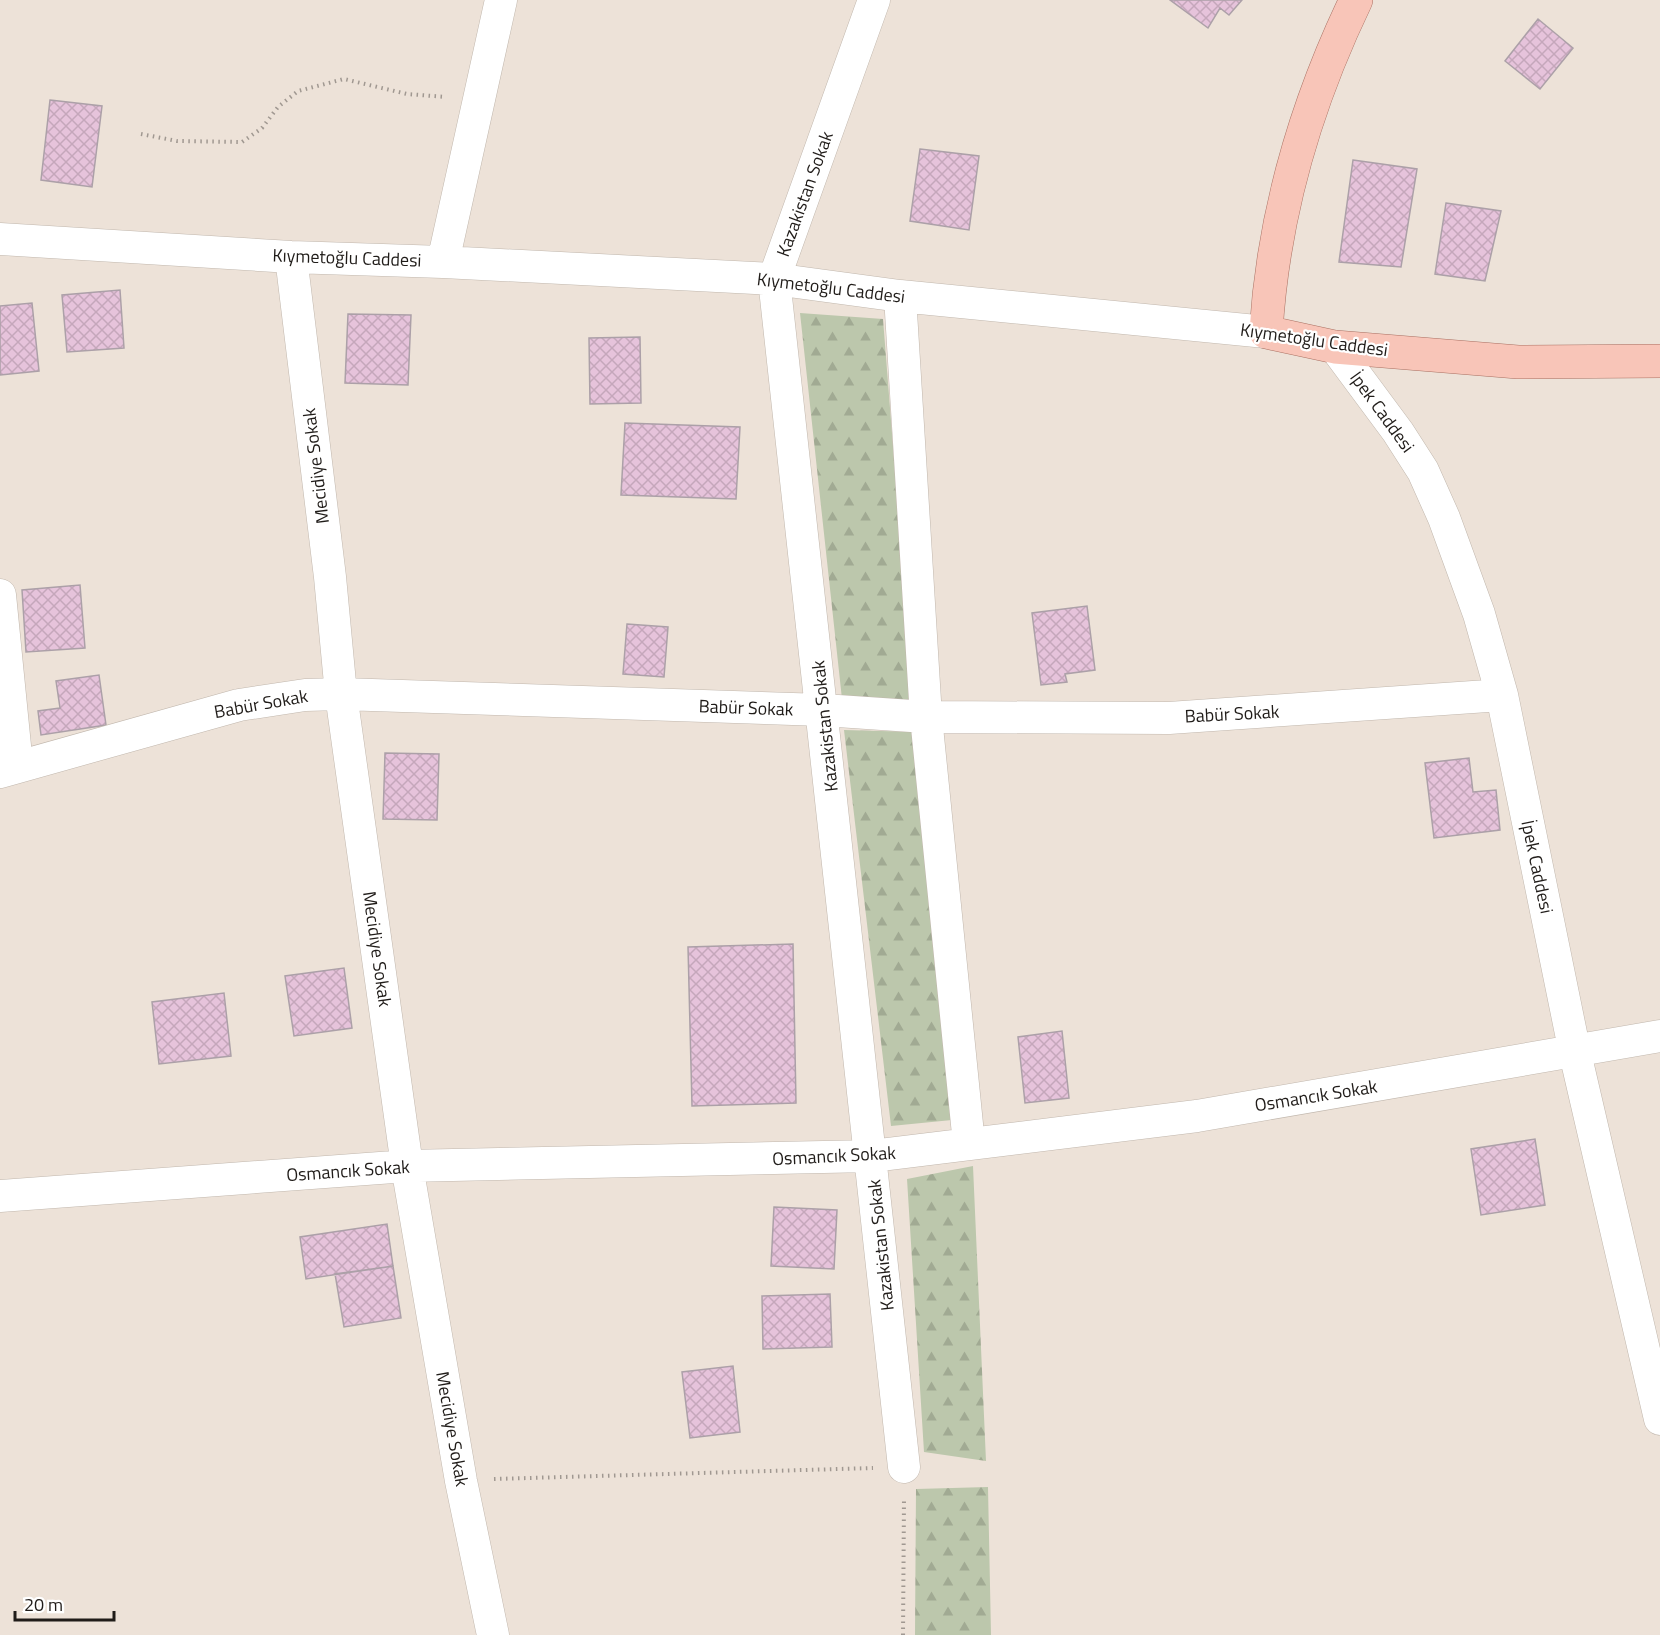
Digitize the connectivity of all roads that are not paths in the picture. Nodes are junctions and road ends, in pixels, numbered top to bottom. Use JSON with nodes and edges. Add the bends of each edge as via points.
{"nodes":[{"id":1,"x":501,"y":0,"type":"edge"},
{"id":2,"x":874,"y":0,"type":"edge"},
{"id":3,"x":1356,"y":0,"type":"edge"},
{"id":4,"x":0,"y":239,"type":"edge"},
{"id":5,"x":291,"y":257,"type":"junction"},
{"id":6,"x":443,"y":262,"type":"junction"},
{"id":7,"x":774,"y":279,"type":"junction"},
{"id":8,"x":900,"y":296,"type":"junction"},
{"id":9,"x":1266,"y":332,"type":"junction"},
{"id":10,"x":1335,"y":347,"type":"junction"},
{"id":11,"x":1660,"y":362,"type":"edge"},
{"id":12,"x":0,"y":595,"type":"edge"},
{"id":13,"x":341,"y":694,"type":"junction"},
{"id":14,"x":1502,"y":695,"type":"junction"},
{"id":15,"x":823,"y":710,"type":"junction"},
{"id":16,"x":926,"y":717,"type":"junction"},
{"id":17,"x":9,"y":769,"type":"edge"},
{"id":18,"x":1660,"y":1036,"type":"edge"},
{"id":19,"x":1575,"y":1053,"type":"junction"},
{"id":20,"x":969,"y":1144,"type":"junction"},
{"id":21,"x":872,"y":1156,"type":"junction"},
{"id":22,"x":407,"y":1166,"type":"junction"},
{"id":23,"x":0,"y":1194,"type":"edge"},
{"id":24,"x":1660,"y":1419,"type":"edge"},
{"id":25,"x":904,"y":1467,"type":"road end"},
{"id":26,"x":493,"y":1635,"type":"edge"}],
"edges":[{"from":1,"to":6,"type":"street"},
{"from":2,"to":7,"type":"street","name":"Kazakistan Sokak"},
{"from":3,"to":9,"type":"main road","via":[[1309,114],[1277,228]]},
{"from":4,"to":5,"type":"street","name":"Kıymetoğlu Caddesi"},
{"from":5,"to":6,"type":"street","name":"Kıymetoğlu Caddesi"},
{"from":5,"to":13,"type":"street","name":"Mecidiye Sokak"},
{"from":6,"to":7,"type":"street","name":"Kıymetoğlu Caddesi"},
{"from":7,"to":8,"type":"street","name":"Kıymetoğlu Caddesi"},
{"from":7,"to":15,"type":"street","name":"Kazakistan Sokak"},
{"from":8,"to":9,"type":"street","name":"Kıymetoğlu Caddesi"},
{"from":8,"to":16,"type":"street"},
{"from":9,"to":10,"type":"main road","name":"Kıymetoğlu Caddesi"},
{"from":10,"to":11,"type":"main road","name":"Kıymetoğlu Caddesi","via":[[1518,362]]},
{"from":10,"to":14,"type":"street","name":"İpek Caddesi","via":[[1423,471],[1479,614]]},
{"from":12,"to":17,"type":"street"},
{"from":13,"to":15,"type":"street","name":"Babür Sokak"},
{"from":13,"to":17,"type":"street","name":"Babür Sokak","via":[[239,705]]},
{"from":13,"to":22,"type":"street","name":"Mecidiye Sokak"},
{"from":14,"to":16,"type":"street","name":"Babür Sokak","via":[[1169,718]]},
{"from":14,"to":19,"type":"street","name":"İpek Caddesi"},
{"from":15,"to":16,"type":"street","name":"Babür Sokak"},
{"from":15,"to":21,"type":"street","name":"Kazakistan Sokak"},
{"from":16,"to":20,"type":"street"},
{"from":18,"to":19,"type":"street","name":"Osmancık Sokak"},
{"from":19,"to":20,"type":"street","name":"Osmancık Sokak","via":[[1197,1116]]},
{"from":19,"to":24,"type":"street","name":"İpek Caddesi"},
{"from":20,"to":21,"type":"street","name":"Osmancık Sokak"},
{"from":21,"to":22,"type":"street","name":"Osmancık Sokak"},
{"from":21,"to":25,"type":"street","name":"Kazakistan Sokak"},
{"from":22,"to":23,"type":"street","name":"Osmancık Sokak"},
{"from":22,"to":26,"type":"street","name":"Mecidiye Sokak","via":[[461,1481]]}]}
